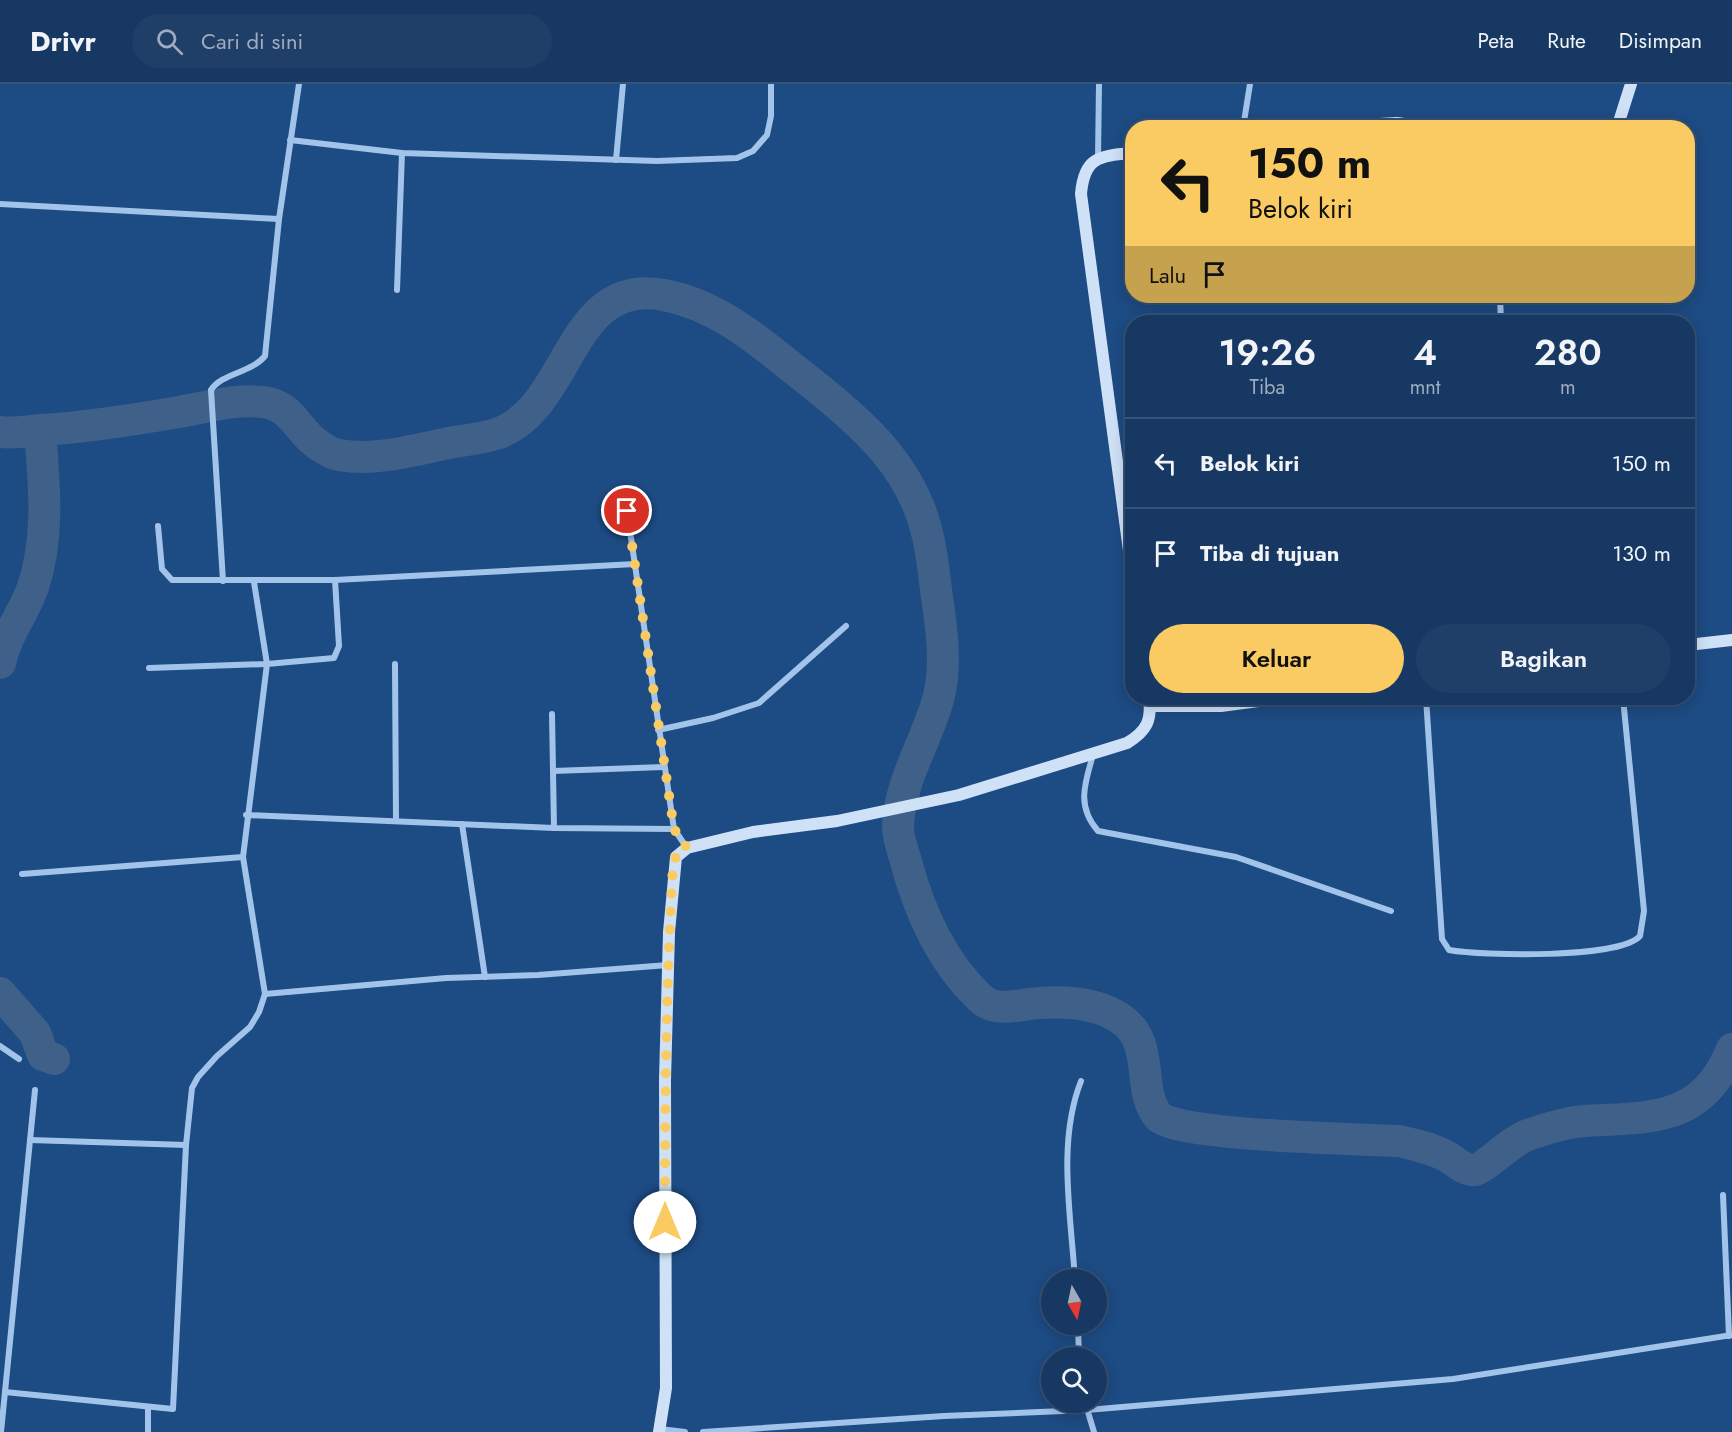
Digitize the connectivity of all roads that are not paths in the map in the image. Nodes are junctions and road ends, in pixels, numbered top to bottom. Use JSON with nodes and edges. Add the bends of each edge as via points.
{"nodes":[{"id":1,"x":299,"y":84,"type":"edge"},
{"id":2,"x":623,"y":84,"type":"edge"},
{"id":3,"x":771,"y":84,"type":"edge"},
{"id":4,"x":1099,"y":84,"type":"edge"},
{"id":5,"x":1250,"y":84,"type":"edge"},
{"id":6,"x":1631,"y":84,"type":"edge"},
{"id":7,"x":1244,"y":120,"type":"edge"},
{"id":8,"x":1620,"y":120,"type":"edge"},
{"id":9,"x":290,"y":141,"type":"junction"},
{"id":10,"x":402,"y":153,"type":"junction"},
{"id":11,"x":1125,"y":154,"type":"edge"},
{"id":12,"x":1098,"y":158,"type":"junction"},
{"id":13,"x":616,"y":160,"type":"junction"},
{"id":14,"x":0,"y":204,"type":"edge"},
{"id":15,"x":279,"y":219,"type":"junction"},
{"id":16,"x":397,"y":290,"type":"dead end"},
{"id":17,"x":627,"y":511,"type":"dead end"},
{"id":18,"x":1125,"y":521,"type":"edge"},
{"id":19,"x":158,"y":526,"type":"dead end"},
{"id":20,"x":635,"y":564,"type":"junction"},
{"id":21,"x":335,"y":580,"type":"junction"},
{"id":22,"x":223,"y":581,"type":"junction"},
{"id":23,"x":254,"y":582,"type":"junction"},
{"id":24,"x":846,"y":626,"type":"dead end"},
{"id":25,"x":1732,"y":640,"type":"edge"},
{"id":26,"x":1695,"y":644,"type":"edge"},
{"id":27,"x":267,"y":664,"type":"junction"},
{"id":28,"x":395,"y":664,"type":"dead end"},
{"id":29,"x":149,"y":668,"type":"dead end"},
{"id":30,"x":1149,"y":705,"type":"edge"},
{"id":31,"x":1203,"y":705,"type":"edge"},
{"id":32,"x":1229,"y":705,"type":"edge"},
{"id":33,"x":1426,"y":705,"type":"edge"},
{"id":34,"x":1624,"y":705,"type":"edge"},
{"id":35,"x":552,"y":714,"type":"dead end"},
{"id":36,"x":658,"y":730,"type":"junction"},
{"id":37,"x":1093,"y":754,"type":"junction"},
{"id":38,"x":664,"y":767,"type":"junction"},
{"id":39,"x":553,"y":771,"type":"junction"},
{"id":40,"x":246,"y":815,"type":"junction"},
{"id":41,"x":396,"y":820,"type":"junction"},
{"id":42,"x":462,"y":824,"type":"junction"},
{"id":43,"x":554,"y":828,"type":"junction"},
{"id":44,"x":674,"y":829,"type":"junction"},
{"id":45,"x":687,"y":848,"type":"junction"},
{"id":46,"x":243,"y":857,"type":"junction"},
{"id":47,"x":22,"y":874,"type":"dead end"},
{"id":48,"x":1391,"y":911,"type":"dead end"},
{"id":49,"x":668,"y":965,"type":"junction"},
{"id":50,"x":485,"y":977,"type":"junction"},
{"id":51,"x":265,"y":994,"type":"junction"},
{"id":52,"x":0,"y":1046,"type":"edge"},
{"id":53,"x":19,"y":1059,"type":"dead end"},
{"id":54,"x":1081,"y":1081,"type":"dead end"},
{"id":55,"x":35,"y":1090,"type":"dead end"},
{"id":56,"x":30,"y":1140,"type":"junction"},
{"id":57,"x":186,"y":1145,"type":"junction"},
{"id":58,"x":1723,"y":1195,"type":"dead end"},
{"id":59,"x":1075,"y":1269,"type":"edge"},
{"id":60,"x":1730,"y":1335,"type":"edge"},
{"id":61,"x":5,"y":1392,"type":"junction"},
{"id":62,"x":1107,"y":1405,"type":"edge"},
{"id":63,"x":148,"y":1408,"type":"junction"},
{"id":64,"x":1041,"y":1409,"type":"edge"},
{"id":65,"x":1088,"y":1413,"type":"edge"},
{"id":66,"x":660,"y":1431,"type":"edge"},
{"id":67,"x":1,"y":1432,"type":"edge"},
{"id":68,"x":148,"y":1432,"type":"edge"},
{"id":69,"x":685,"y":1432,"type":"edge"},
{"id":70,"x":703,"y":1432,"type":"edge"},
{"id":71,"x":1094,"y":1432,"type":"edge"}],
"edges":[{"from":1,"to":9,"type":"street"},
{"from":2,"to":13,"type":"street"},
{"from":3,"to":13,"type":"street","via":[[770,127],[753,151],[737,158]]},
{"from":4,"to":12,"type":"street"},
{"from":5,"to":7,"type":"street"},
{"from":6,"to":8,"type":"street"},
{"from":9,"to":10,"type":"street"},
{"from":9,"to":15,"type":"street"},
{"from":10,"to":13,"type":"street"},
{"from":10,"to":16,"type":"street"},
{"from":11,"to":12,"type":"street"},
{"from":12,"to":18,"type":"street","via":[[1086,168],[1081,194]]},
{"from":14,"to":15,"type":"street"},
{"from":15,"to":22,"type":"street","via":[[265,356],[249,370],[216,383],[211,390]]},
{"from":17,"to":20,"type":"street"},
{"from":19,"to":22,"type":"street","via":[[160,562],[165,576],[172,580]]},
{"from":20,"to":21,"type":"street"},
{"from":20,"to":36,"type":"street"},
{"from":21,"to":23,"type":"street"},
{"from":21,"to":27,"type":"street","via":[[337,655],[330,659]]},
{"from":22,"to":23,"type":"street"},
{"from":23,"to":27,"type":"street"},
{"from":24,"to":36,"type":"street","via":[[759,704]]},
{"from":25,"to":26,"type":"street"},
{"from":27,"to":29,"type":"street"},
{"from":27,"to":40,"type":"street"},
{"from":28,"to":41,"type":"street"},
{"from":30,"to":37,"type":"street","via":[[1149,722],[1139,736]]},
{"from":31,"to":32,"type":"street"},
{"from":33,"to":34,"type":"street","via":[[1442,939],[1449,950],[1476,954],[1595,952],[1624,947],[1640,936],[1644,911]]},
{"from":35,"to":39,"type":"street"},
{"from":36,"to":38,"type":"street"},
{"from":37,"to":45,"type":"street","via":[[898,810],[753,832]]},
{"from":37,"to":48,"type":"street","via":[[1082,795],[1086,814],[1098,831],[1236,857]]},
{"from":38,"to":39,"type":"street"},
{"from":38,"to":44,"type":"street"},
{"from":39,"to":43,"type":"street"},
{"from":40,"to":41,"type":"street"},
{"from":40,"to":46,"type":"street"},
{"from":41,"to":42,"type":"street"},
{"from":42,"to":43,"type":"street"},
{"from":42,"to":50,"type":"street"},
{"from":43,"to":44,"type":"street"},
{"from":44,"to":45,"type":"street"},
{"from":45,"to":49,"type":"street","via":[[676,856],[673,866]]},
{"from":46,"to":47,"type":"street"},
{"from":46,"to":51,"type":"street"},
{"from":49,"to":50,"type":"street"},
{"from":49,"to":66,"type":"street","via":[[666,1388]]},
{"from":50,"to":51,"type":"street"},
{"from":51,"to":57,"type":"street","via":[[250,1027],[198,1077],[192,1088]]},
{"from":52,"to":53,"type":"street"},
{"from":54,"to":59,"type":"street","via":[[1072,1103],[1069,1132]]},
{"from":55,"to":56,"type":"street"},
{"from":56,"to":57,"type":"street"},
{"from":56,"to":61,"type":"street"},
{"from":57,"to":63,"type":"street","via":[[173,1409]]},
{"from":58,"to":60,"type":"street"},
{"from":60,"to":62,"type":"street","via":[[1453,1379]]},
{"from":61,"to":63,"type":"street"},
{"from":61,"to":67,"type":"street"},
{"from":63,"to":68,"type":"street"},
{"from":64,"to":70,"type":"street"},
{"from":65,"to":71,"type":"street"},
{"from":66,"to":69,"type":"street"}]}
